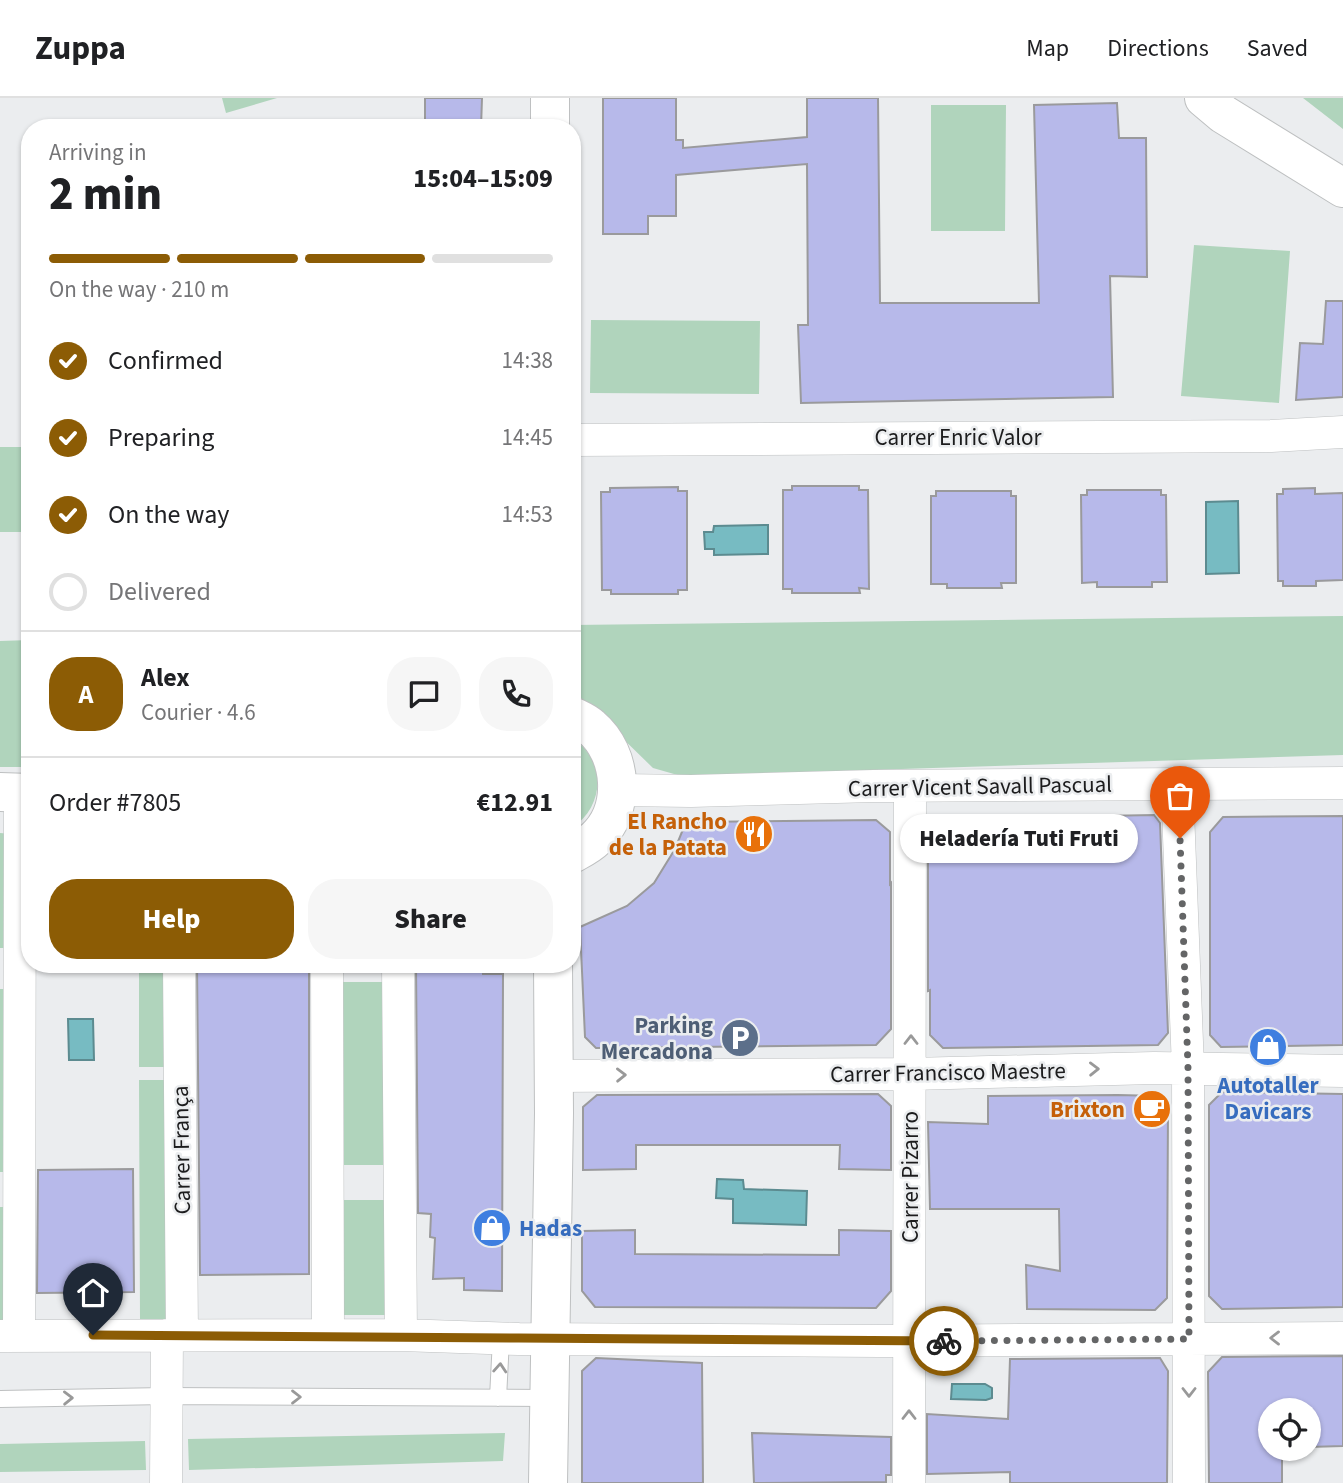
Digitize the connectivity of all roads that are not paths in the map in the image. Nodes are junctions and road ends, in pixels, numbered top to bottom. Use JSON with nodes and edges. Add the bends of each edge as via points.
{"nodes":[{"id":1,"x":550,"y":98,"type":"edge"},
{"id":2,"x":1204,"y":98,"type":"edge"},
{"id":3,"x":550,"y":119,"type":"edge"},
{"id":4,"x":1343,"y":188,"type":"edge"},
{"id":5,"x":1343,"y":432,"type":"edge"},
{"id":6,"x":581,"y":440,"type":"edge"},
{"id":7,"x":581,"y":721,"type":"edge"},
{"id":8,"x":1343,"y":783,"type":"edge"},
{"id":9,"x":1177,"y":785,"type":"junction"},
{"id":10,"x":910,"y":786,"type":"junction"},
{"id":11,"x":618,"y":790,"type":"junction"},
{"id":12,"x":17,"y":793,"type":"edge"},
{"id":13,"x":581,"y":848,"type":"edge"},
{"id":14,"x":179,"y":973,"type":"edge"},
{"id":15,"x":327,"y":973,"type":"edge"},
{"id":16,"x":398,"y":973,"type":"edge"},
{"id":17,"x":552,"y":973,"type":"edge"},
{"id":18,"x":1188,"y":1068,"type":"junction"},
{"id":19,"x":1343,"y":1071,"type":"edge"},
{"id":20,"x":911,"y":1074,"type":"junction"},
{"id":21,"x":553,"y":1076,"type":"junction"},
{"id":22,"x":175,"y":1335,"type":"junction"},
{"id":23,"x":328,"y":1335,"type":"junction"},
{"id":24,"x":401,"y":1335,"type":"junction"},
{"id":25,"x":10,"y":1336,"type":"edge"},
{"id":26,"x":1343,"y":1338,"type":"edge"},
{"id":27,"x":502,"y":1339,"type":"junction"},
{"id":28,"x":550,"y":1339,"type":"junction"},
{"id":29,"x":1189,"y":1339,"type":"junction"},
{"id":30,"x":910,"y":1341,"type":"junction"},
{"id":31,"x":165,"y":1396,"type":"junction"},
{"id":32,"x":498,"y":1398,"type":"junction"},
{"id":33,"x":549,"y":1398,"type":"junction"},
{"id":34,"x":0,"y":1399,"type":"edge"},
{"id":35,"x":166,"y":1483,"type":"edge"},
{"id":36,"x":548,"y":1483,"type":"edge"},
{"id":37,"x":909,"y":1483,"type":"edge"},
{"id":38,"x":1189,"y":1483,"type":"edge"}],
"edges":[{"from":1,"to":3,"type":"street"},
{"from":2,"to":4,"type":"street"},
{"from":5,"to":6,"type":"street","name":"Carrer Enric Valor"},
{"from":7,"to":11,"type":"street","via":[[611,751]]},
{"from":8,"to":9,"type":"street","name":"Carrer Vicent Savall Pascual"},
{"from":9,"to":10,"type":"street","name":"Carrer Vicent Savall Pascual"},
{"from":9,"to":18,"type":"street"},
{"from":10,"to":11,"type":"street","name":"Carrer Vicent Savall Pascual"},
{"from":20,"to":10,"type":"street","name":"Carrer Pizarro","one_way":true},
{"from":11,"to":13,"type":"street","via":[[609,821]]},
{"from":12,"to":25,"type":"street"},
{"from":14,"to":22,"type":"street","name":"Carrer França"},
{"from":15,"to":23,"type":"street"},
{"from":16,"to":24,"type":"street"},
{"from":17,"to":21,"type":"street"},
{"from":18,"to":19,"type":"street","name":"Carrer Francisco Maestre"},
{"from":20,"to":18,"type":"street","name":"Carrer Francisco Maestre","one_way":true},
{"from":18,"to":29,"type":"street"},
{"from":21,"to":20,"type":"street","name":"Carrer Francisco Maestre","one_way":true},
{"from":20,"to":30,"type":"street","name":"Carrer Pizarro"},
{"from":21,"to":28,"type":"street"},
{"from":22,"to":23,"type":"street"},
{"from":22,"to":25,"type":"street"},
{"from":22,"to":31,"type":"street","name":"Carrer França"},
{"from":23,"to":24,"type":"street"},
{"from":24,"to":27,"type":"street"},
{"from":26,"to":29,"type":"street","one_way":true},
{"from":27,"to":28,"type":"street"},
{"from":32,"to":27,"type":"lane","one_way":true},
{"from":28,"to":30,"type":"street"},
{"from":28,"to":33,"type":"street"},
{"from":29,"to":30,"type":"street"},
{"from":29,"to":38,"type":"street","one_way":true},
{"from":37,"to":30,"type":"street","name":"Carrer Pizarro","one_way":true},
{"from":31,"to":32,"type":"lane","one_way":true},
{"from":34,"to":31,"type":"lane","one_way":true},
{"from":31,"to":35,"type":"street","name":"Carrer França"},
{"from":32,"to":33,"type":"lane"},
{"from":33,"to":36,"type":"street"}]}
